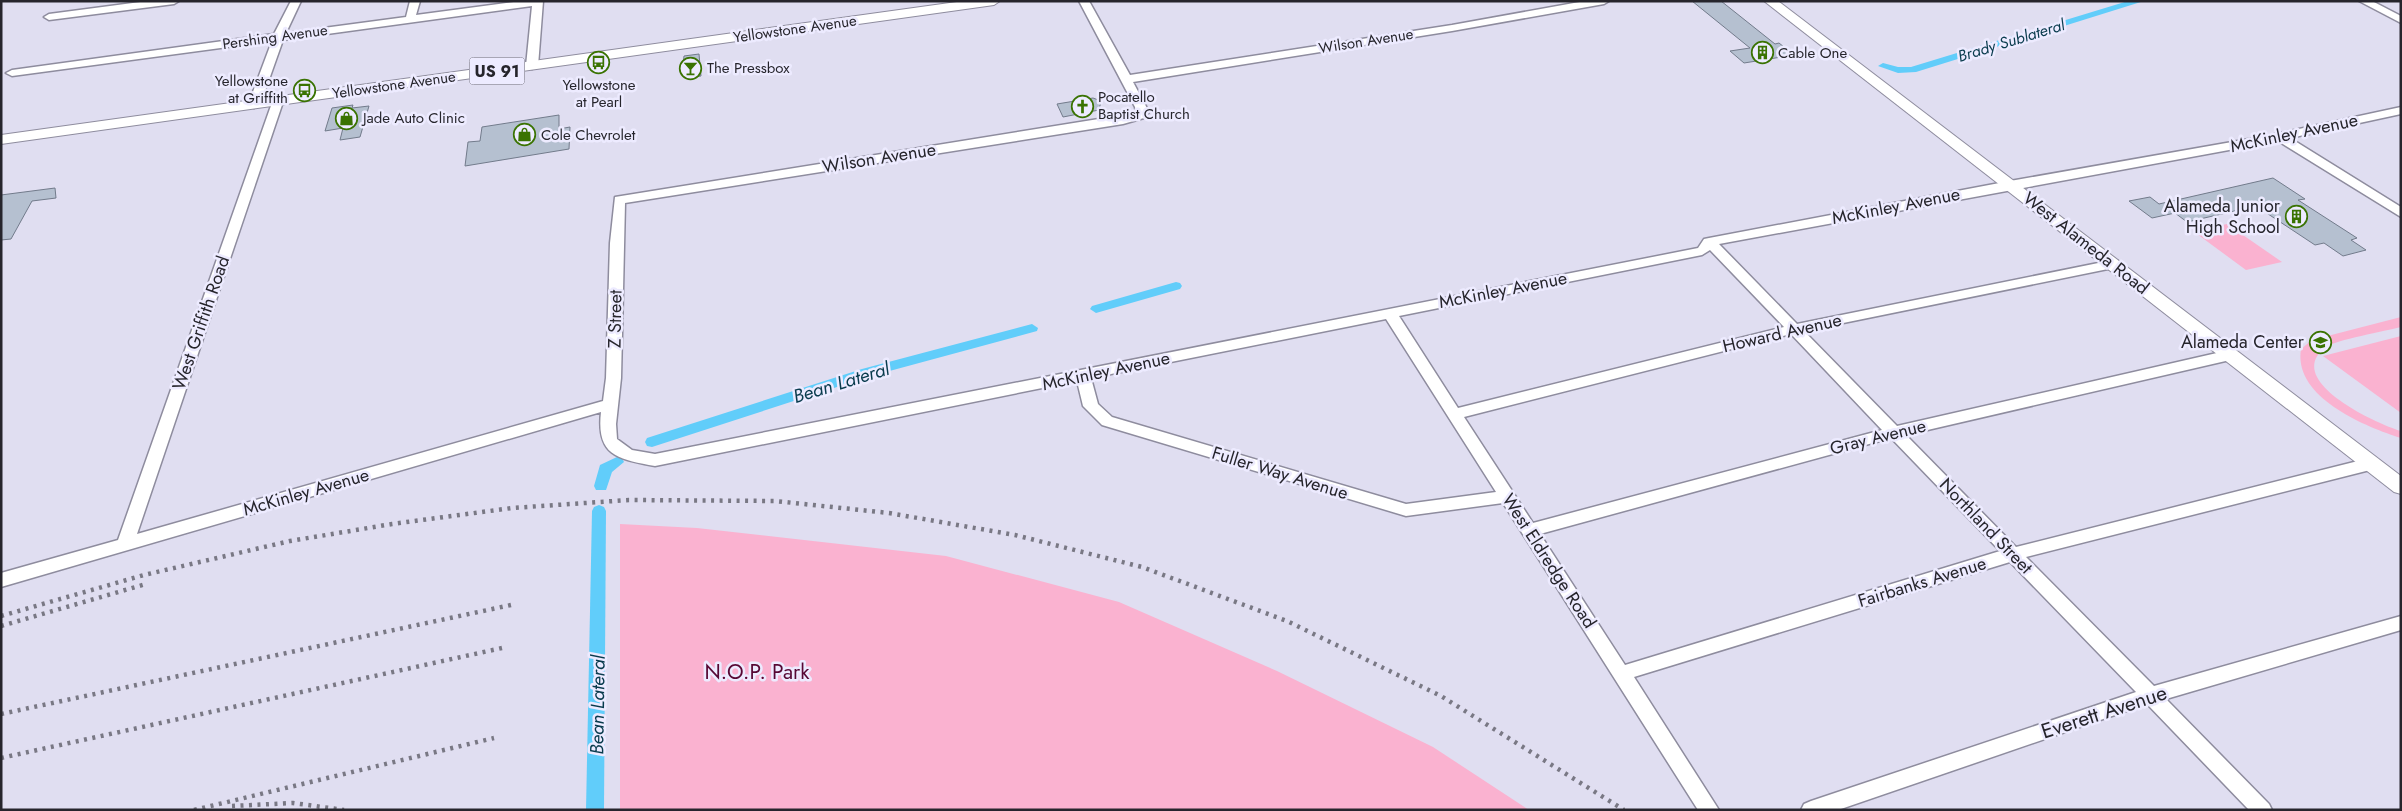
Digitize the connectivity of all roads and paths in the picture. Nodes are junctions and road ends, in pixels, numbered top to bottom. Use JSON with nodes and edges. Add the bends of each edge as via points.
{"nodes":[{"id":1,"x":174,"y":1,"type":"edge"},
{"id":2,"x":296,"y":1,"type":"edge"},
{"id":3,"x":415,"y":1,"type":"edge"},
{"id":4,"x":538,"y":1,"type":"edge"},
{"id":5,"x":994,"y":1,"type":"edge"},
{"id":6,"x":1084,"y":1,"type":"edge"},
{"id":7,"x":1604,"y":1,"type":"edge"},
{"id":8,"x":1770,"y":1,"type":"edge"},
{"id":9,"x":2364,"y":1,"type":"edge"},
{"id":10,"x":2401,"y":10,"type":"edge"},
{"id":11,"x":2386,"y":12,"type":"junction"},
{"id":12,"x":49,"y":17,"type":"dead end"},
{"id":13,"x":410,"y":20,"type":"junction"},
{"id":14,"x":2401,"y":20,"type":"edge"},
{"id":15,"x":279,"y":36,"type":"junction"},
{"id":16,"x":532,"y":66,"type":"junction"},
{"id":17,"x":12,"y":73,"type":"dead end"},
{"id":18,"x":1128,"y":79,"type":"junction"},
{"id":19,"x":276,"y":102,"type":"junction"},
{"id":20,"x":254,"y":105,"type":"junction"},
{"id":21,"x":2401,"y":110,"type":"edge"},
{"id":22,"x":2280,"y":137,"type":"junction"},
{"id":23,"x":1,"y":140,"type":"edge"},
{"id":24,"x":2010,"y":185,"type":"junction"},
{"id":25,"x":619,"y":200,"type":"joint"},
{"id":26,"x":2401,"y":213,"type":"edge"},
{"id":27,"x":1709,"y":242,"type":"junction"},
{"id":28,"x":2112,"y":264,"type":"junction"},
{"id":29,"x":1390,"y":312,"type":"junction"},
{"id":30,"x":1794,"y":329,"type":"junction"},
{"id":31,"x":2230,"y":355,"type":"junction"},
{"id":32,"x":1083,"y":376,"type":"junction"},
{"id":33,"x":610,"y":404,"type":"junction"},
{"id":34,"x":1454,"y":414,"type":"junction"},
{"id":35,"x":1894,"y":432,"type":"junction"},
{"id":36,"x":609,"y":437,"type":"joint"},
{"id":37,"x":2370,"y":464,"type":"junction"},
{"id":38,"x":2401,"y":487,"type":"edge"},
{"id":39,"x":1507,"y":496,"type":"junction"},
{"id":40,"x":1530,"y":530,"type":"junction"},
{"id":41,"x":125,"y":544,"type":"junction"},
{"id":42,"x":2013,"y":554,"type":"junction"},
{"id":43,"x":1,"y":580,"type":"edge"},
{"id":44,"x":2401,"y":623,"type":"edge"},
{"id":45,"x":1622,"y":674,"type":"junction"},
{"id":46,"x":2151,"y":695,"type":"junction"},
{"id":47,"x":1709,"y":810,"type":"edge"},
{"id":48,"x":1811,"y":810,"type":"edge"},
{"id":49,"x":2262,"y":810,"type":"edge"}],
"edges":[{"from":1,"to":12,"type":"street"},
{"from":2,"to":15,"type":"street"},
{"from":3,"to":13,"type":"street"},
{"from":4,"to":13,"type":"street","name":"Pershing Avenue"},
{"from":4,"to":16,"type":"street"},
{"from":5,"to":16,"type":"main road","name":"Yellowstone Avenue","number":"US 91"},
{"from":6,"to":18,"type":"street"},
{"from":7,"to":18,"type":"street","name":"Wilson Avenue"},
{"from":8,"to":24,"type":"main road","name":"West Alameda Road"},
{"from":9,"to":11,"type":"street"},
{"from":10,"to":11,"type":"street"},
{"from":11,"to":14,"type":"street"},
{"from":13,"to":15,"type":"street","name":"Pershing Avenue"},
{"from":15,"to":17,"type":"street","name":"Pershing Avenue"},
{"from":15,"to":20,"type":"street"},
{"from":16,"to":19,"type":"main road","name":"Yellowstone Avenue","number":"US 91"},
{"from":18,"to":25,"type":"street","name":"Wilson Avenue","via":[[1143,112],[1140,116]]},
{"from":19,"to":20,"type":"main road","name":"Yellowstone Avenue","number":"US 91"},
{"from":19,"to":41,"type":"street","name":"West Griffith Road"},
{"from":20,"to":23,"type":"main road","name":"Yellowstone Avenue","number":"US 91"},
{"from":21,"to":22,"type":"street","name":"McKinley Avenue"},
{"from":22,"to":24,"type":"street","name":"McKinley Avenue"},
{"from":22,"to":26,"type":"street"},
{"from":24,"to":27,"type":"street","name":"McKinley Avenue"},
{"from":24,"to":28,"type":"main road","name":"West Alameda Road"},
{"from":25,"to":33,"type":"street","name":"Z Street","via":[[614,371]]},
{"from":27,"to":29,"type":"street","name":"McKinley Avenue","via":[[1702,251]]},
{"from":27,"to":30,"type":"street","name":"Northland Street"},
{"from":28,"to":30,"type":"street","name":"Howard Avenue"},
{"from":28,"to":31,"type":"main road","name":"West Alameda Road"},
{"from":29,"to":32,"type":"street","name":"McKinley Avenue"},
{"from":29,"to":34,"type":"street","name":"West Eldredge Road"},
{"from":30,"to":34,"type":"street","name":"Howard Avenue"},
{"from":30,"to":35,"type":"street","name":"Northland Street"},
{"from":31,"to":35,"type":"street","name":"Gray Avenue"},
{"from":31,"to":37,"type":"main road","name":"West Alameda Road"},
{"from":32,"to":36,"type":"street","name":"McKinley Avenue","via":[[655,460],[628,455],[610,442]]},
{"from":32,"to":39,"type":"street","name":"Fuller Way Avenue","via":[[1092,406],[1107,421],[1406,510]]},
{"from":33,"to":36,"type":"street","name":"Z Street"},
{"from":33,"to":41,"type":"street","name":"McKinley Avenue"},
{"from":34,"to":39,"type":"street","name":"West Eldredge Road"},
{"from":35,"to":40,"type":"street","name":"Gray Avenue"},
{"from":35,"to":42,"type":"street","name":"Northland Street"},
{"from":37,"to":38,"type":"main road","name":"West Alameda Road"},
{"from":37,"to":42,"type":"street","name":"Fairbanks Avenue"},
{"from":39,"to":40,"type":"street","name":"West Eldredge Road"},
{"from":40,"to":45,"type":"street","name":"West Eldredge Road"},
{"from":41,"to":43,"type":"street","name":"McKinley Avenue"},
{"from":42,"to":45,"type":"street","name":"Fairbanks Avenue"},
{"from":42,"to":46,"type":"street","name":"Northland Street"},
{"from":44,"to":46,"type":"street","name":"Everett Avenue"},
{"from":45,"to":47,"type":"street","name":"West Eldredge Road"},
{"from":46,"to":48,"type":"street","name":"Everett Avenue"},
{"from":46,"to":49,"type":"street","name":"Northland Street"}]}
